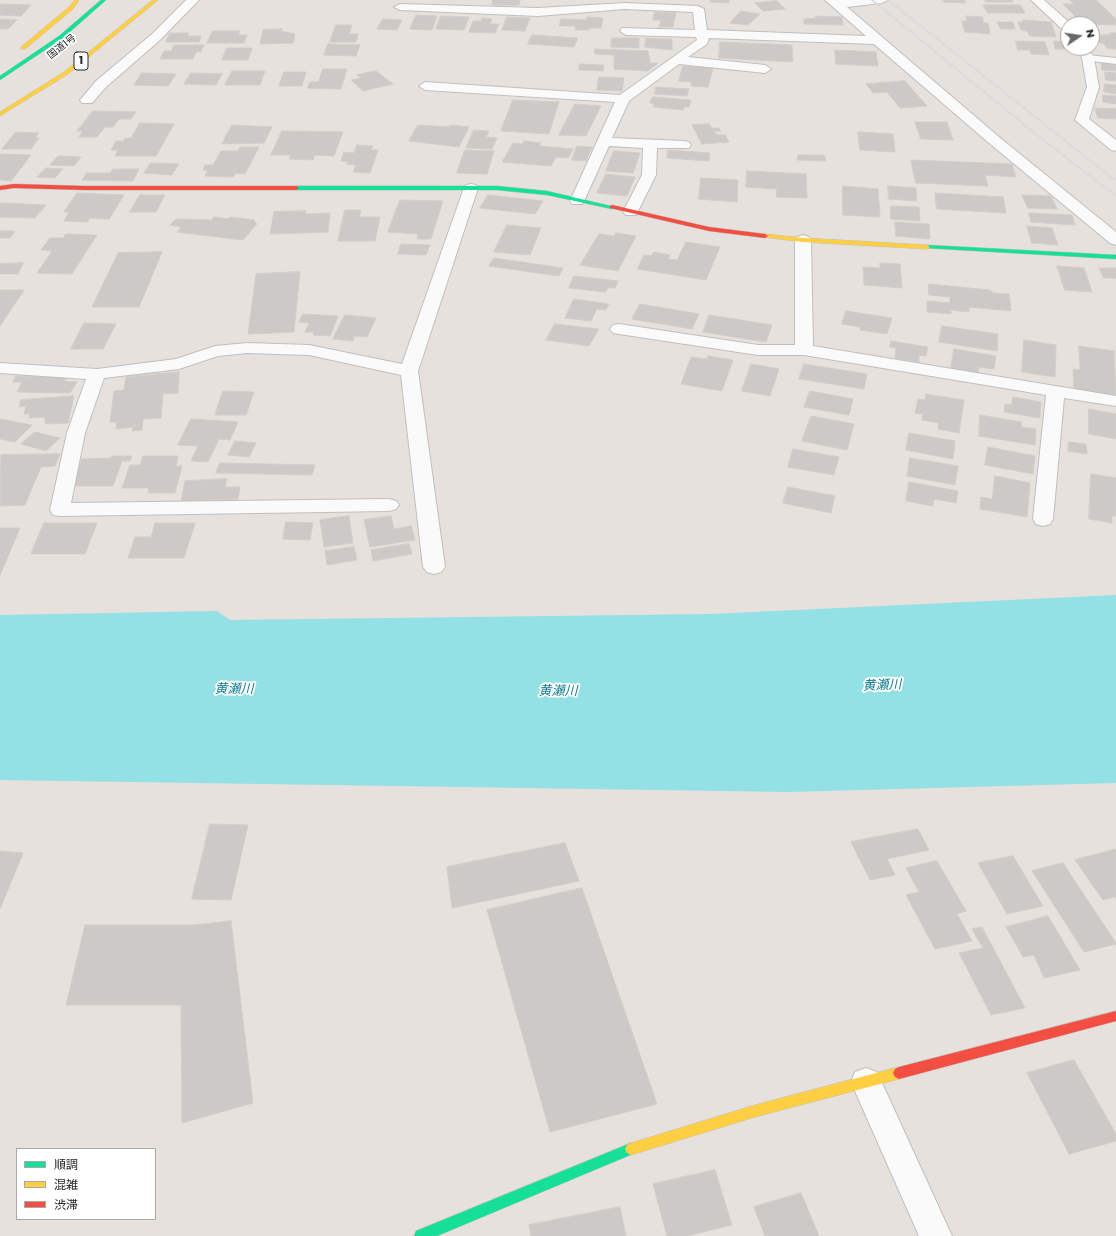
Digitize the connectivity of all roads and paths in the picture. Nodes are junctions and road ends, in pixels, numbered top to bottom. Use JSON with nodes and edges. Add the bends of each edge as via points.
{"nodes":[{"id":1,"x":76,"y":0,"type":"edge"},
{"id":2,"x":104,"y":0,"type":"edge"},
{"id":3,"x":156,"y":0,"type":"edge"},
{"id":4,"x":193,"y":0,"type":"edge"},
{"id":5,"x":882,"y":0,"type":"edge"},
{"id":6,"x":1037,"y":0,"type":"edge"},
{"id":7,"x":833,"y":3,"type":"edge"},
{"id":8,"x":400,"y":7,"type":"dead end"},
{"id":9,"x":1060,"y":21,"type":"edge"},
{"id":10,"x":626,"y":31,"type":"dead end"},
{"id":11,"x":702,"y":35,"type":"junction"},
{"id":12,"x":878,"y":40,"type":"junction"},
{"id":13,"x":1086,"y":56,"type":"edge"},
{"id":14,"x":1097,"y":56,"type":"edge"},
{"id":15,"x":676,"y":60,"type":"junction"},
{"id":16,"x":1116,"y":61,"type":"edge"},
{"id":17,"x":765,"y":69,"type":"dead end"},
{"id":18,"x":0,"y":72,"type":"edge"},
{"id":19,"x":41,"y":77,"type":"dead end"},
{"id":20,"x":0,"y":78,"type":"edge"},
{"id":21,"x":425,"y":86,"type":"dead end"},
{"id":22,"x":623,"y":98,"type":"junction"},
{"id":23,"x":87,"y":100,"type":"dead end"},
{"id":24,"x":0,"y":107,"type":"edge"},
{"id":25,"x":0,"y":114,"type":"edge"},
{"id":26,"x":603,"y":142,"type":"junction"},
{"id":27,"x":650,"y":144,"type":"junction"},
{"id":28,"x":684,"y":145,"type":"dead end"},
{"id":29,"x":1116,"y":147,"type":"edge"},
{"id":30,"x":0,"y":188,"type":"edge"},
{"id":31,"x":471,"y":188,"type":"junction"},
{"id":32,"x":577,"y":201,"type":"junction"},
{"id":33,"x":631,"y":212,"type":"junction"},
{"id":34,"x":803,"y":240,"type":"junction"},
{"id":35,"x":1116,"y":240,"type":"edge"},
{"id":36,"x":1116,"y":257,"type":"edge"},
{"id":37,"x":619,"y":329,"type":"dead end"},
{"id":38,"x":804,"y":350,"type":"junction"},
{"id":39,"x":0,"y":368,"type":"edge"},
{"id":40,"x":409,"y":371,"type":"junction"},
{"id":41,"x":97,"y":374,"type":"junction"},
{"id":42,"x":1056,"y":392,"type":"junction"},
{"id":43,"x":1116,"y":401,"type":"edge"},
{"id":44,"x":389,"y":505,"type":"dead end"},
{"id":45,"x":1043,"y":519,"type":"dead end"},
{"id":46,"x":434,"y":567,"type":"dead end"},
{"id":47,"x":1116,"y":1016,"type":"edge"},
{"id":48,"x":866,"y":1082,"type":"junction"},
{"id":49,"x":421,"y":1236,"type":"edge"},
{"id":50,"x":936,"y":1236,"type":"edge"}],
"edges":[{"from":1,"to":18,"type":"main road","via":[[71,8],[11,58]]},
{"from":2,"to":20,"type":"main road","name":"国道1号","via":[[61,37]]},
{"from":3,"to":25,"type":"main road","number":"1","via":[[66,73]]},
{"from":4,"to":23,"type":"street","via":[[156,37],[101,84]]},
{"from":5,"to":7,"type":"street"},
{"from":6,"to":9,"type":"street"},
{"from":7,"to":12,"type":"street"},
{"from":8,"to":11,"type":"street","via":[[538,12],[625,6],[698,9]]},
{"from":10,"to":11,"type":"street"},
{"from":11,"to":12,"type":"street"},
{"from":11,"to":15,"type":"street","via":[[703,41]]},
{"from":12,"to":35,"type":"street"},
{"from":13,"to":29,"type":"street","via":[[1093,87],[1082,120]]},
{"from":14,"to":16,"type":"lane"},
{"from":15,"to":17,"type":"street"},
{"from":15,"to":22,"type":"street"},
{"from":19,"to":24,"type":"main road"},
{"from":21,"to":22,"type":"street"},
{"from":22,"to":26,"type":"street"},
{"from":26,"to":27,"type":"street"},
{"from":26,"to":32,"type":"street"},
{"from":27,"to":28,"type":"street"},
{"from":27,"to":33,"type":"street","via":[[649,175]]},
{"from":30,"to":31,"type":"main road"},
{"from":31,"to":32,"type":"main road","via":[[547,192]]},
{"from":31,"to":40,"type":"street"},
{"from":32,"to":33,"type":"main road"},
{"from":33,"to":34,"type":"main road","via":[[709,229]]},
{"from":34,"to":36,"type":"main road"},
{"from":34,"to":38,"type":"street"},
{"from":37,"to":38,"type":"street","via":[[758,350]]},
{"from":38,"to":42,"type":"street"},
{"from":39,"to":41,"type":"street"},
{"from":40,"to":41,"type":"street","via":[[309,350],[247,348],[215,350],[179,364]]},
{"from":40,"to":46,"type":"street"},
{"from":41,"to":44,"type":"street","via":[[76,433],[60,510]]},
{"from":42,"to":43,"type":"street"},
{"from":42,"to":45,"type":"street"},
{"from":47,"to":48,"type":"main road"},
{"from":48,"to":49,"type":"main road","via":[[755,1111],[633,1148]]},
{"from":48,"to":50,"type":"street"}]}
